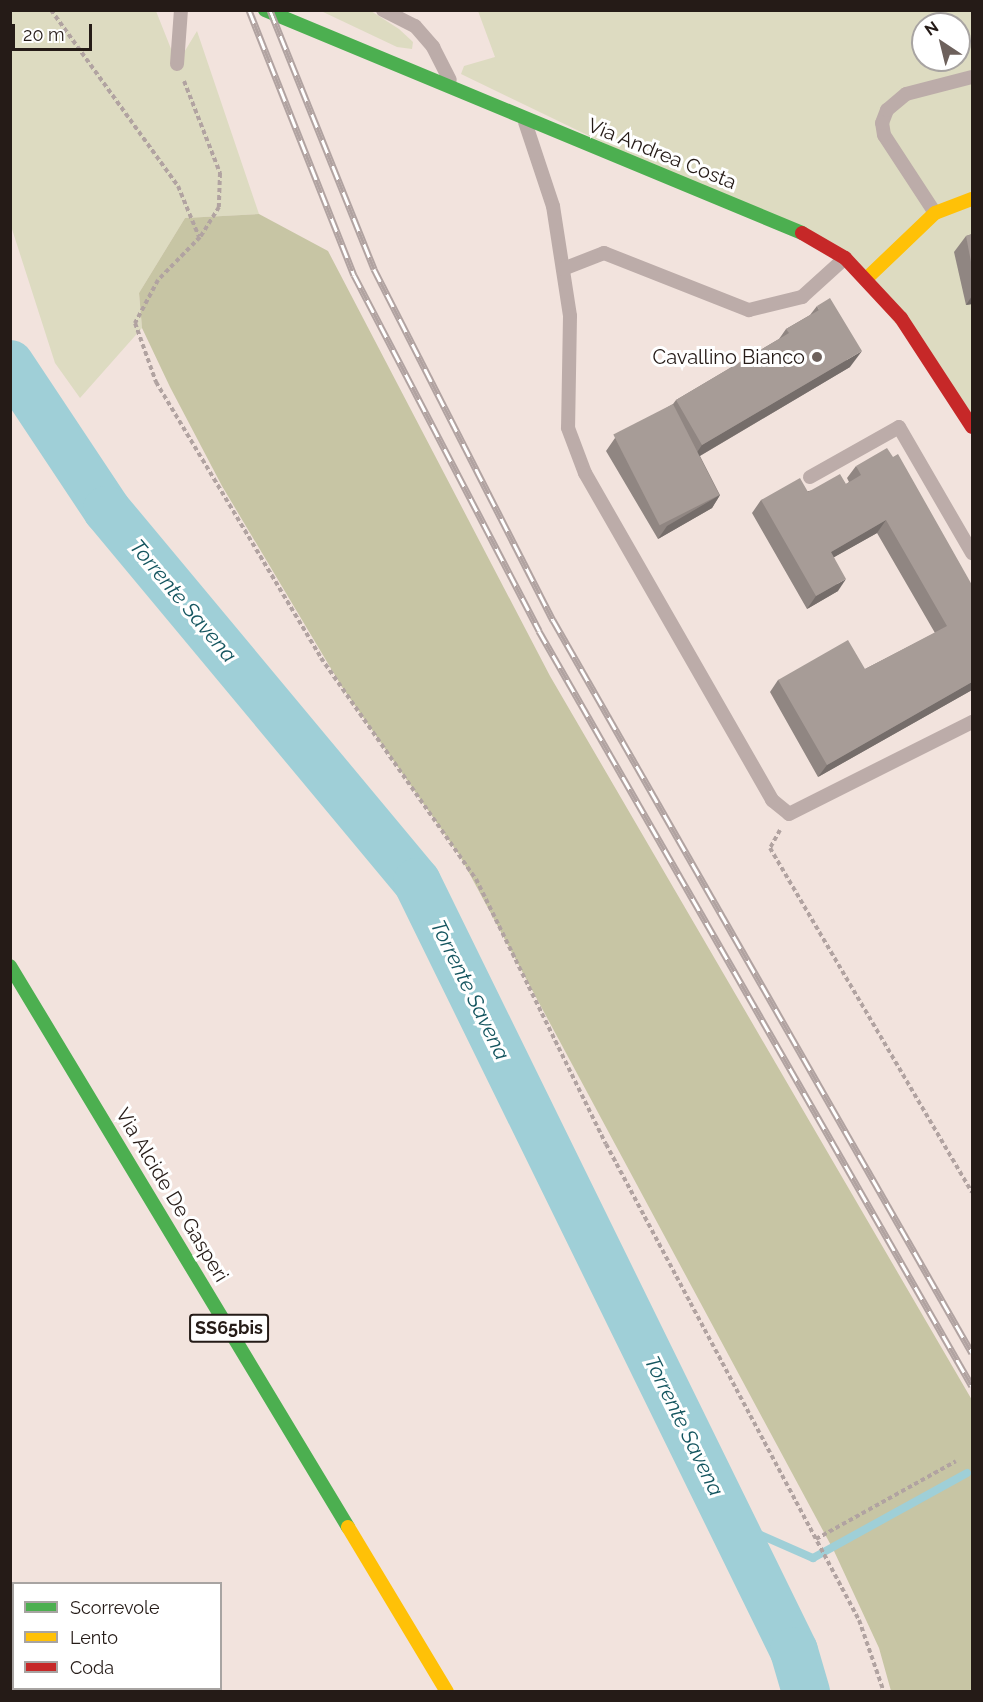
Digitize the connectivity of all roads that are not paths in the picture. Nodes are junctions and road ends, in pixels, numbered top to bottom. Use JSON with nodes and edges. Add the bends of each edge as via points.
{"nodes":[{"id":1,"x":181,"y":10,"type":"edge"},
{"id":2,"x":265,"y":10,"type":"edge"},
{"id":3,"x":383,"y":10,"type":"edge"},
{"id":4,"x":279,"y":14,"type":"edge"},
{"id":5,"x":177,"y":64,"type":"road end"},
{"id":6,"x":972,"y":77,"type":"edge"},
{"id":7,"x":459,"y":94,"type":"junction"},
{"id":8,"x":524,"y":120,"type":"junction"},
{"id":9,"x":972,"y":199,"type":"edge"},
{"id":10,"x":935,"y":213,"type":"junction"},
{"id":11,"x":845,"y":258,"type":"junction"},
{"id":12,"x":563,"y":268,"type":"junction"},
{"id":13,"x":867,"y":278,"type":"junction"},
{"id":14,"x":972,"y":427,"type":"edge"},
{"id":15,"x":810,"y":477,"type":"dead end"},
{"id":16,"x":972,"y":553,"type":"edge"},
{"id":17,"x":972,"y":722,"type":"edge"},
{"id":18,"x":10,"y":966,"type":"edge"},
{"id":19,"x":447,"y":1692,"type":"edge"}],
"edges":[{"from":1,"to":5,"type":"lane"},
{"from":2,"to":4,"type":"main road","name":"Via Andrea Costa"},
{"from":3,"to":7,"type":"lane","via":[[415,26],[433,47]]},
{"from":4,"to":7,"type":"main road","name":"Via Andrea Costa"},
{"from":6,"to":10,"type":"lane","via":[[906,94],[887,110],[882,123],[884,135]]},
{"from":7,"to":8,"type":"main road","name":"Via Andrea Costa"},
{"from":8,"to":11,"type":"main road","name":"Via Andrea Costa","via":[[789,228]]},
{"from":8,"to":12,"type":"lane","via":[[553,206]]},
{"from":9,"to":10,"type":"main road"},
{"from":10,"to":13,"type":"main road"},
{"from":11,"to":12,"type":"lane","via":[[802,297],[749,310],[604,253]]},
{"from":11,"to":13,"type":"main road","name":"Via Andrea Costa"},
{"from":12,"to":17,"type":"lane","via":[[570,316],[568,428],[585,473],[772,800],[789,814]]},
{"from":13,"to":14,"type":"main road","name":"Via Andrea Costa","via":[[901,318]]},
{"from":15,"to":16,"type":"lane","via":[[899,427]]},
{"from":18,"to":19,"type":"main road","name":"Via Alcide De Gasperi","number":"SS65bis"}]}
